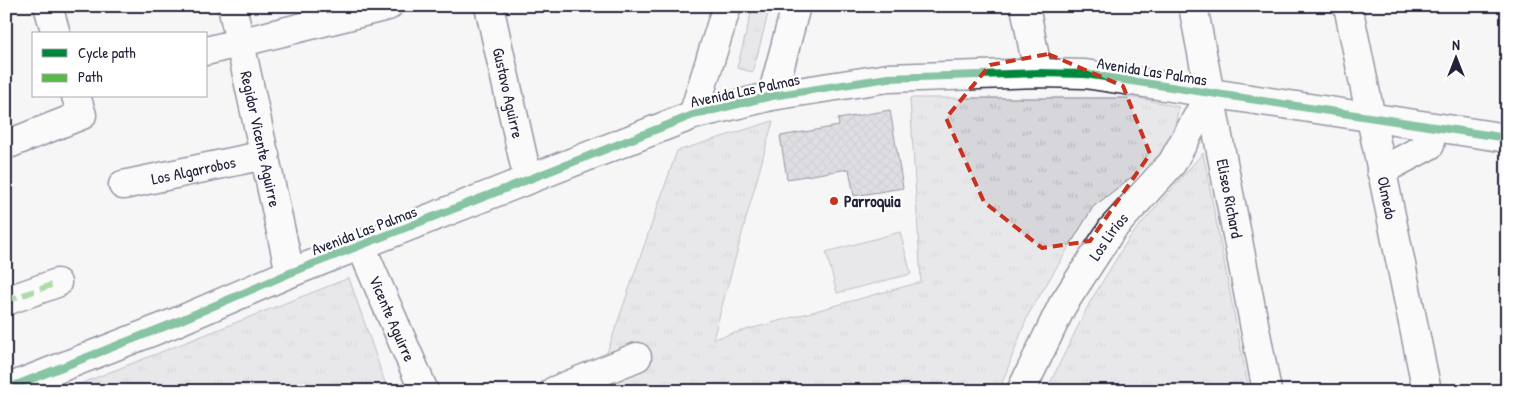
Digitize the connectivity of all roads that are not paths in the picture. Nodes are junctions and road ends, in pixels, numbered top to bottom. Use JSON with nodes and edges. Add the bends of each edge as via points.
{"nodes":[{"id":1,"x":48,"y":6,"type":"edge"},
{"id":2,"x":232,"y":6,"type":"edge"},
{"id":3,"x":388,"y":6,"type":"edge"},
{"id":4,"x":490,"y":6,"type":"edge"},
{"id":5,"x":727,"y":6,"type":"edge"},
{"id":6,"x":796,"y":6,"type":"edge"},
{"id":7,"x":1025,"y":6,"type":"edge"},
{"id":8,"x":1193,"y":6,"type":"edge"},
{"id":9,"x":1348,"y":6,"type":"edge"},
{"id":10,"x":55,"y":32,"type":"edge"},
{"id":11,"x":240,"y":44,"type":"junction"},
{"id":12,"x":208,"y":50,"type":"edge"},
{"id":13,"x":1038,"y":73,"type":"junction"},
{"id":14,"x":1210,"y":94,"type":"junction"},
{"id":15,"x":772,"y":96,"type":"junction"},
{"id":16,"x":79,"y":106,"type":"edge"},
{"id":17,"x":694,"y":115,"type":"junction"},
{"id":18,"x":1370,"y":118,"type":"junction"},
{"id":19,"x":1507,"y":138,"type":"edge"},
{"id":20,"x":6,"y":145,"type":"edge"},
{"id":21,"x":1430,"y":145,"type":"dead end"},
{"id":22,"x":264,"y":155,"type":"junction"},
{"id":23,"x":1381,"y":171,"type":"junction"},
{"id":24,"x":528,"y":180,"type":"junction"},
{"id":25,"x":123,"y":185,"type":"dead end"},
{"id":26,"x":361,"y":246,"type":"junction"},
{"id":27,"x":290,"y":273,"type":"junction"},
{"id":28,"x":57,"y":283,"type":"dead end"},
{"id":29,"x":6,"y":301,"type":"edge"},
{"id":30,"x":637,"y":357,"type":"dead end"},
{"id":31,"x":6,"y":389,"type":"edge"},
{"id":32,"x":424,"y":391,"type":"edge"},
{"id":33,"x":554,"y":391,"type":"edge"},
{"id":34,"x":1021,"y":391,"type":"edge"},
{"id":35,"x":1267,"y":391,"type":"edge"},
{"id":36,"x":1427,"y":391,"type":"edge"}],
"edges":[{"from":1,"to":10,"type":"street"},
{"from":2,"to":11,"type":"street","name":"Regidor Vicente Aguirre"},
{"from":3,"to":11,"type":"street"},
{"from":4,"to":24,"type":"street","name":"Gustavo Aguirre"},
{"from":5,"to":17,"type":"street"},
{"from":6,"to":15,"type":"street"},
{"from":7,"to":13,"type":"street"},
{"from":8,"to":14,"type":"street","name":"Eliseo Richard"},
{"from":9,"to":18,"type":"street","name":"Olmedo"},
{"from":11,"to":12,"type":"street"},
{"from":11,"to":22,"type":"street","name":"Regidor Vicente Aguirre"},
{"from":13,"to":14,"type":"street","name":"Avenida Las Palmas","via":[[1085,74]]},
{"from":13,"to":15,"type":"street","name":"Avenida Las Palmas","via":[[888,78]]},
{"from":14,"to":18,"type":"street","name":"Avenida Las Palmas"},
{"from":14,"to":34,"type":"street","name":"Los Lirios","via":[[1172,163],[1112,229],[1062,306]]},
{"from":14,"to":35,"type":"street","name":"Eliseo Richard"},
{"from":15,"to":17,"type":"street","name":"Avenida Las Palmas"},
{"from":16,"to":20,"type":"street"},
{"from":17,"to":24,"type":"street","name":"Avenida Las Palmas"},
{"from":18,"to":19,"type":"street","name":"Avenida Las Palmas"},
{"from":18,"to":23,"type":"street","name":"Olmedo"},
{"from":21,"to":23,"type":"street"},
{"from":22,"to":25,"type":"street","name":"Los Algarrobos"},
{"from":22,"to":27,"type":"street","name":"Regidor Vicente Aguirre"},
{"from":23,"to":36,"type":"street","name":"Olmedo"},
{"from":24,"to":26,"type":"street","name":"Avenida Las Palmas"},
{"from":26,"to":27,"type":"street","name":"Avenida Las Palmas"},
{"from":26,"to":32,"type":"street","name":"Vicente Aguirre"},
{"from":27,"to":31,"type":"street","name":"Avenida Las Palmas"},
{"from":28,"to":29,"type":"street"},
{"from":30,"to":33,"type":"street"}]}
